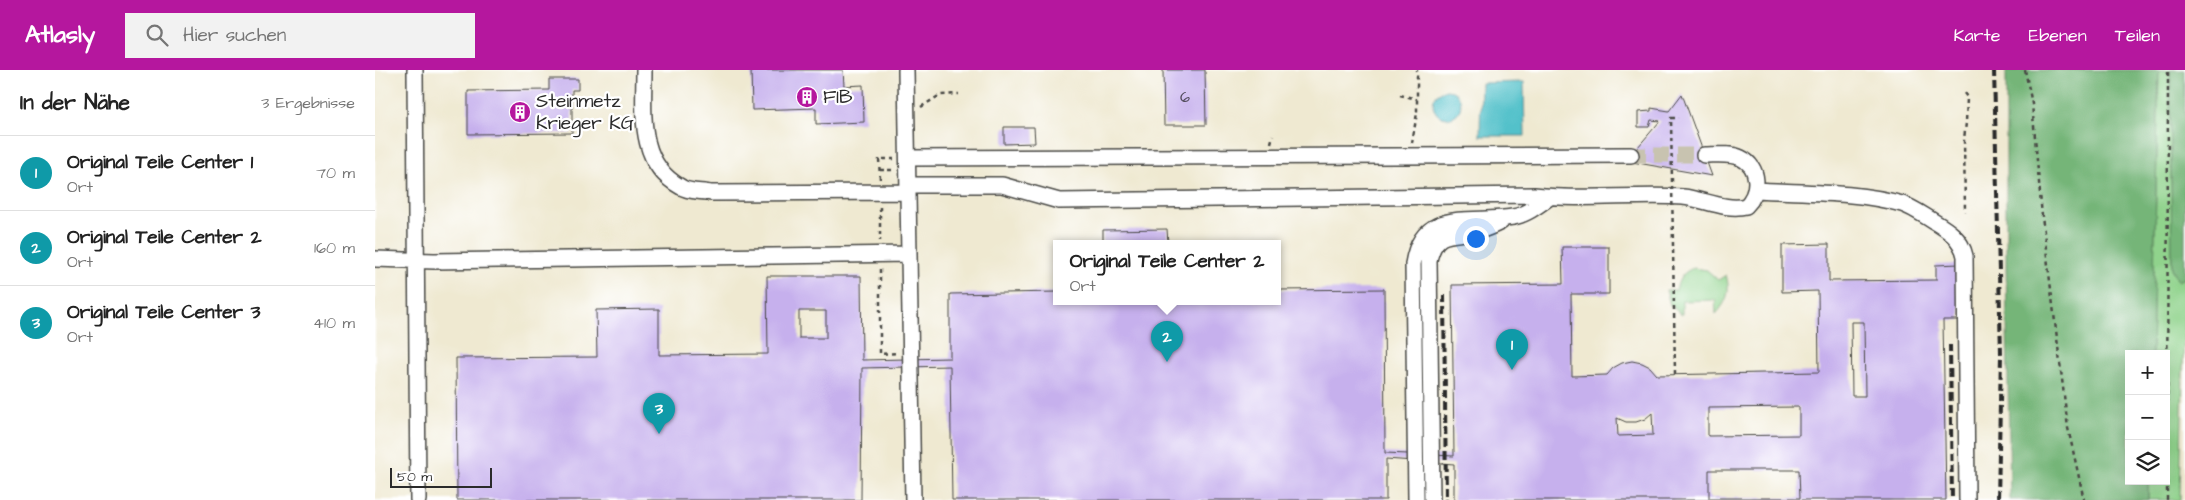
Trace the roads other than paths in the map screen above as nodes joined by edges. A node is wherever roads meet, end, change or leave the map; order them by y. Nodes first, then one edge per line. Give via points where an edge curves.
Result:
1 (415, 70) edge
2 (644, 70) edge
3 (910, 71) edge
4 (1631, 155) tunnel mouth
5 (1705, 155) tunnel mouth
6 (908, 158) junction
7 (908, 184) junction
8 (1756, 190) junction
9 (1550, 197) junction
10 (1514, 217) junction
11 (909, 254) junction
12 (375, 259) edge
13 (416, 259) junction
14 (418, 500) edge
15 (913, 500) edge
16 (1416, 500) edge
17 (1432, 500) edge
18 (1967, 500) edge

1 - 13 street
2 - 7 street via 647,147 659,171 682,188 711,193
3 - 6 street
4 - 6 street
5 - 8 street via 1739,157 1748,162 1754,171
6 - 7 street
7 - 9 street via 1002,186 1059,201
7 - 11 street
8 - 9 street via 1753,200 1740,207 1683,198
8 - 18 street via 1863,196 1904,204 1958,238 1963,245
9 - 10 street via 1538,207
10 - 16 street via 1449,221 1424,236 1416,249 1413,264
10 - 17 street via 1475,232 1452,233 1431,248
11 - 13 street
11 - 15 street
12 - 13 street
13 - 14 street

